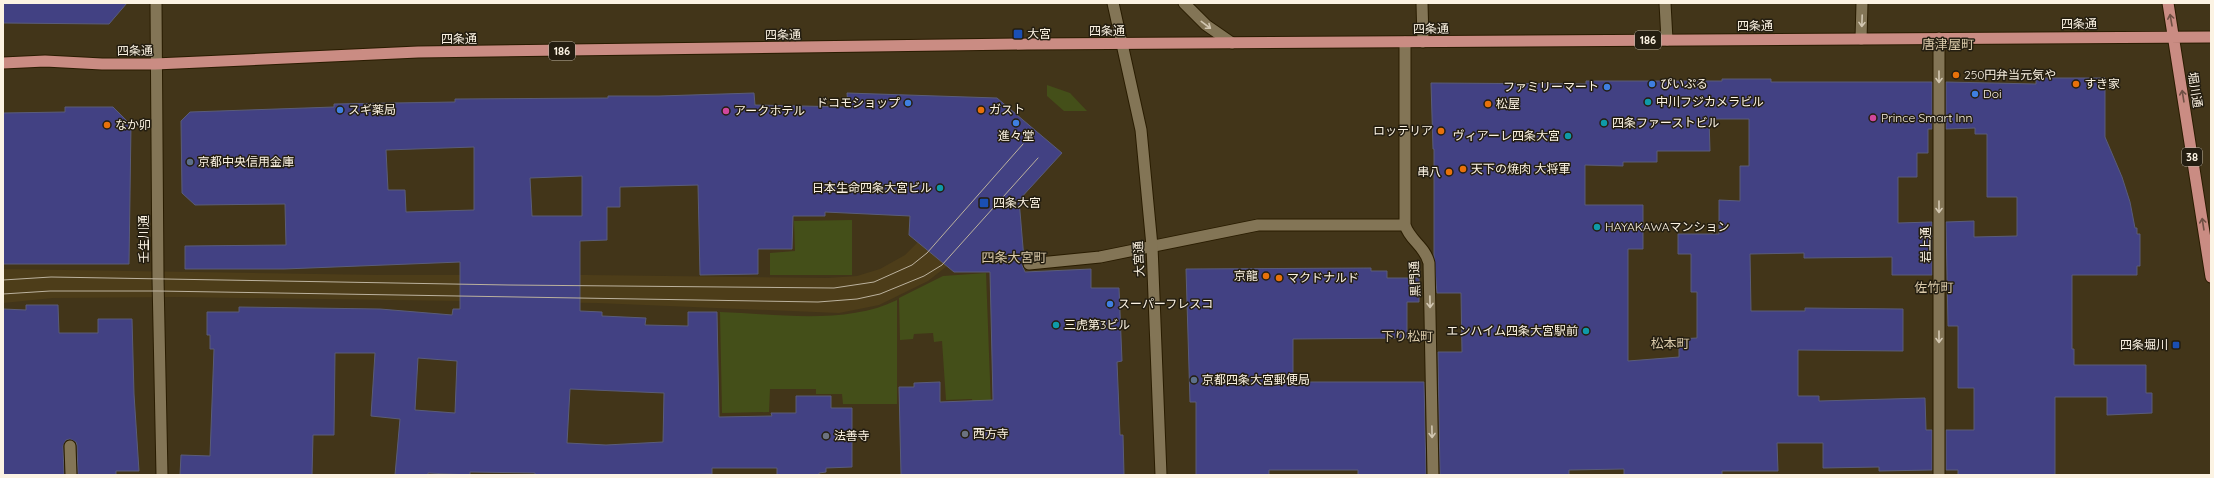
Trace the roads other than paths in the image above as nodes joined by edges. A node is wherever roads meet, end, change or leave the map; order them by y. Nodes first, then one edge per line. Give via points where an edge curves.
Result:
1 (156, 3) edge
2 (1113, 3) edge
3 (1184, 3) edge
4 (1422, 3) edge
5 (1665, 3) edge
6 (1862, 3) edge
7 (2168, 3) edge
8 (2174, 37) junction
9 (2211, 37) edge
10 (1939, 38) junction
11 (1861, 39) junction
12 (1667, 40) junction
13 (1405, 42) junction
14 (1423, 42) junction
15 (1232, 43) junction
16 (1122, 44) junction
17 (3, 63) edge
18 (155, 64) junction
19 (1405, 225) junction
20 (1152, 246) junction
21 (1028, 264) dead end
22 (2211, 277) edge
23 (70, 446) dead end
24 (71, 475) edge
25 (162, 475) edge
26 (1162, 475) edge
27 (1433, 475) edge
28 (1939, 475) edge

1 - 18 street, 壬生川通
2 - 16 street, 大宮通
3 -> 15 street via 1206,25
4 - 14 street
5 - 12 street
6 -> 11 street
8 -> 7 main road, 堀川通 / 38
8 - 9 main road, 四条通 / 186
8 - 10 main road, 四条通 / 186
22 -> 8 main road, 堀川通 / 38
10 - 11 main road, 四条通 / 186
10 -> 28 street, 岩上通
11 - 12 main road, 四条通 / 186
12 - 14 main road, 四条通 / 186
13 - 14 main road, 四条通 / 186
13 - 15 main road, 四条通 / 186
13 - 19 street, 黒門通
15 - 16 main road, 四条通 / 186
16 - 18 main road, 四条通 / 186 via 418,52
16 - 20 street, 大宮通 via 1141,130
17 - 18 main road, 四条通 / 186 via 45,61
18 - 25 street, 壬生川通
19 - 20 street via 1258,225
19 -> 27 street, 黒門通 via 1411,239 1427,253 1429,263
20 - 21 street via 1100,258
20 - 26 street, 大宮通
23 - 24 street

